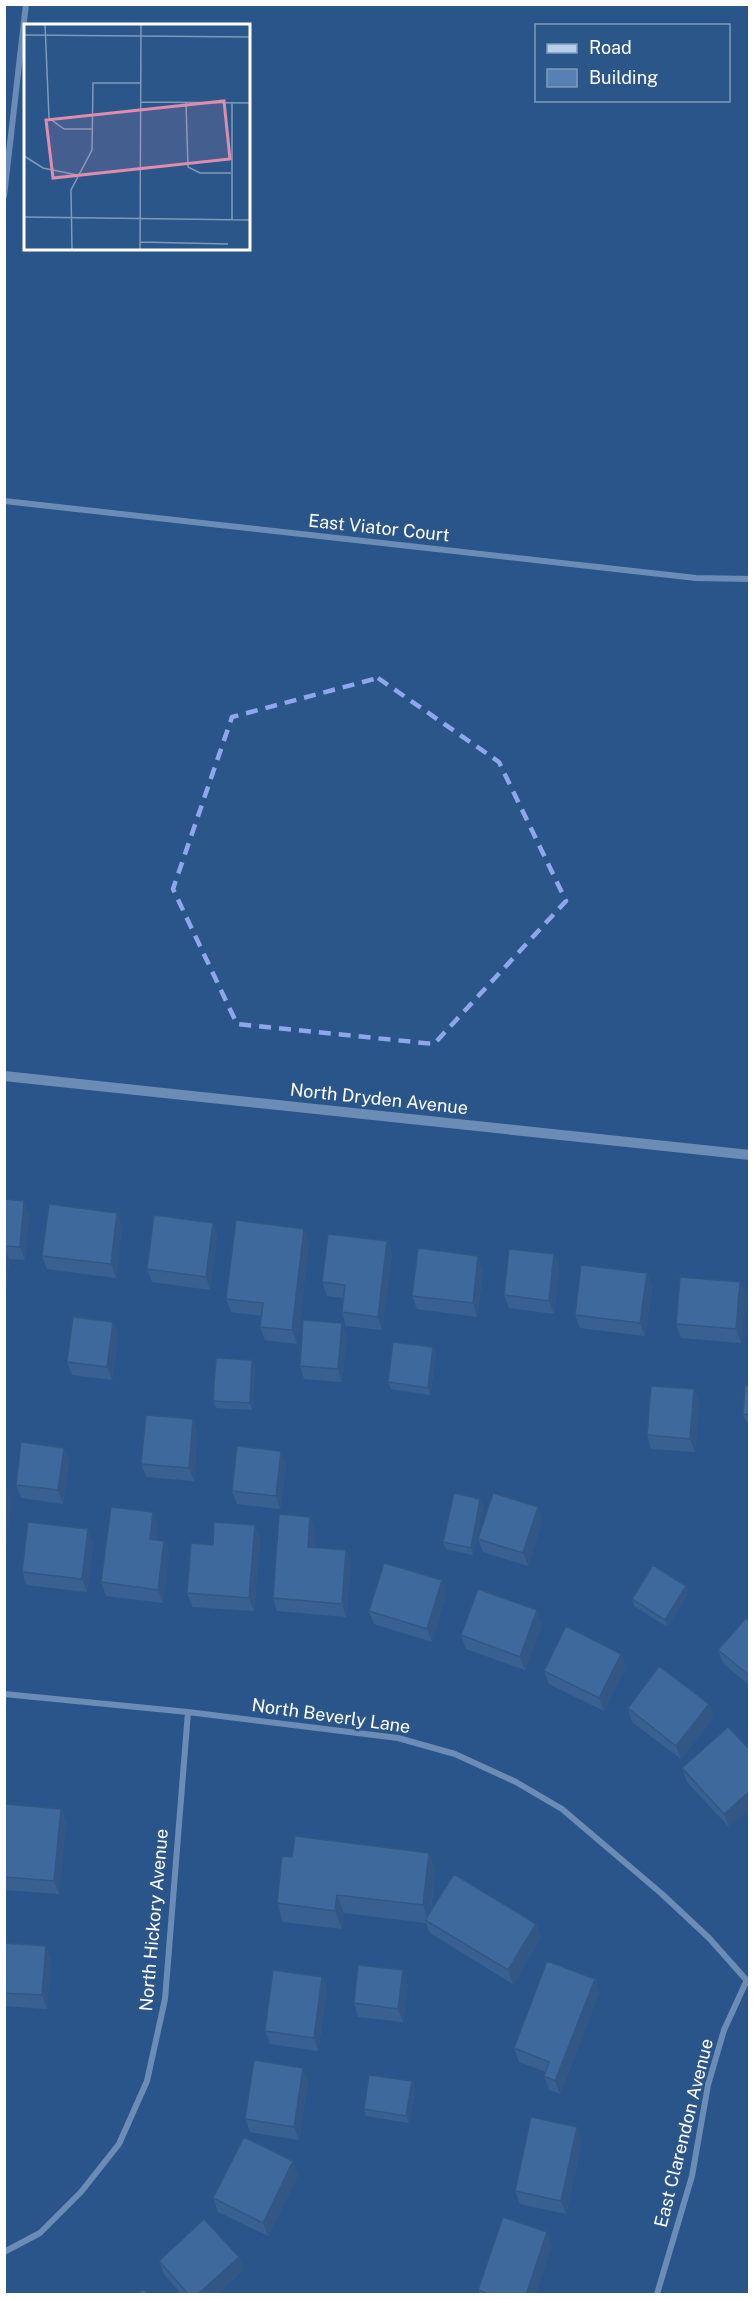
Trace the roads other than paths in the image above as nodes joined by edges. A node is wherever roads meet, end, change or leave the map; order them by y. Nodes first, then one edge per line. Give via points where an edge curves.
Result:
1 (26, 4) edge
2 (4, 196) edge
3 (4, 501) edge
4 (750, 579) edge
5 (4, 1076) edge
6 (750, 1155) edge
7 (4, 1694) edge
8 (188, 1712) junction
9 (748, 1983) edge
10 (4, 2252) edge
11 (657, 2295) edge

1 - 2 street
3 - 4 street, East Viator Court via 696,578
5 - 6 street, North Dryden Avenue
7 - 8 street, North Beverly Lane
8 - 9 street, North Beverly Lane via 398,1738 456,1754 516,1782 562,1809 629,1865 709,1938
8 - 10 street, North Hickory Avenue via 165,1999 147,2081 120,2144 81,2192 40,2233
9 - 11 street, East Clarendon Avenue via 724,2030 711,2075 692,2176

